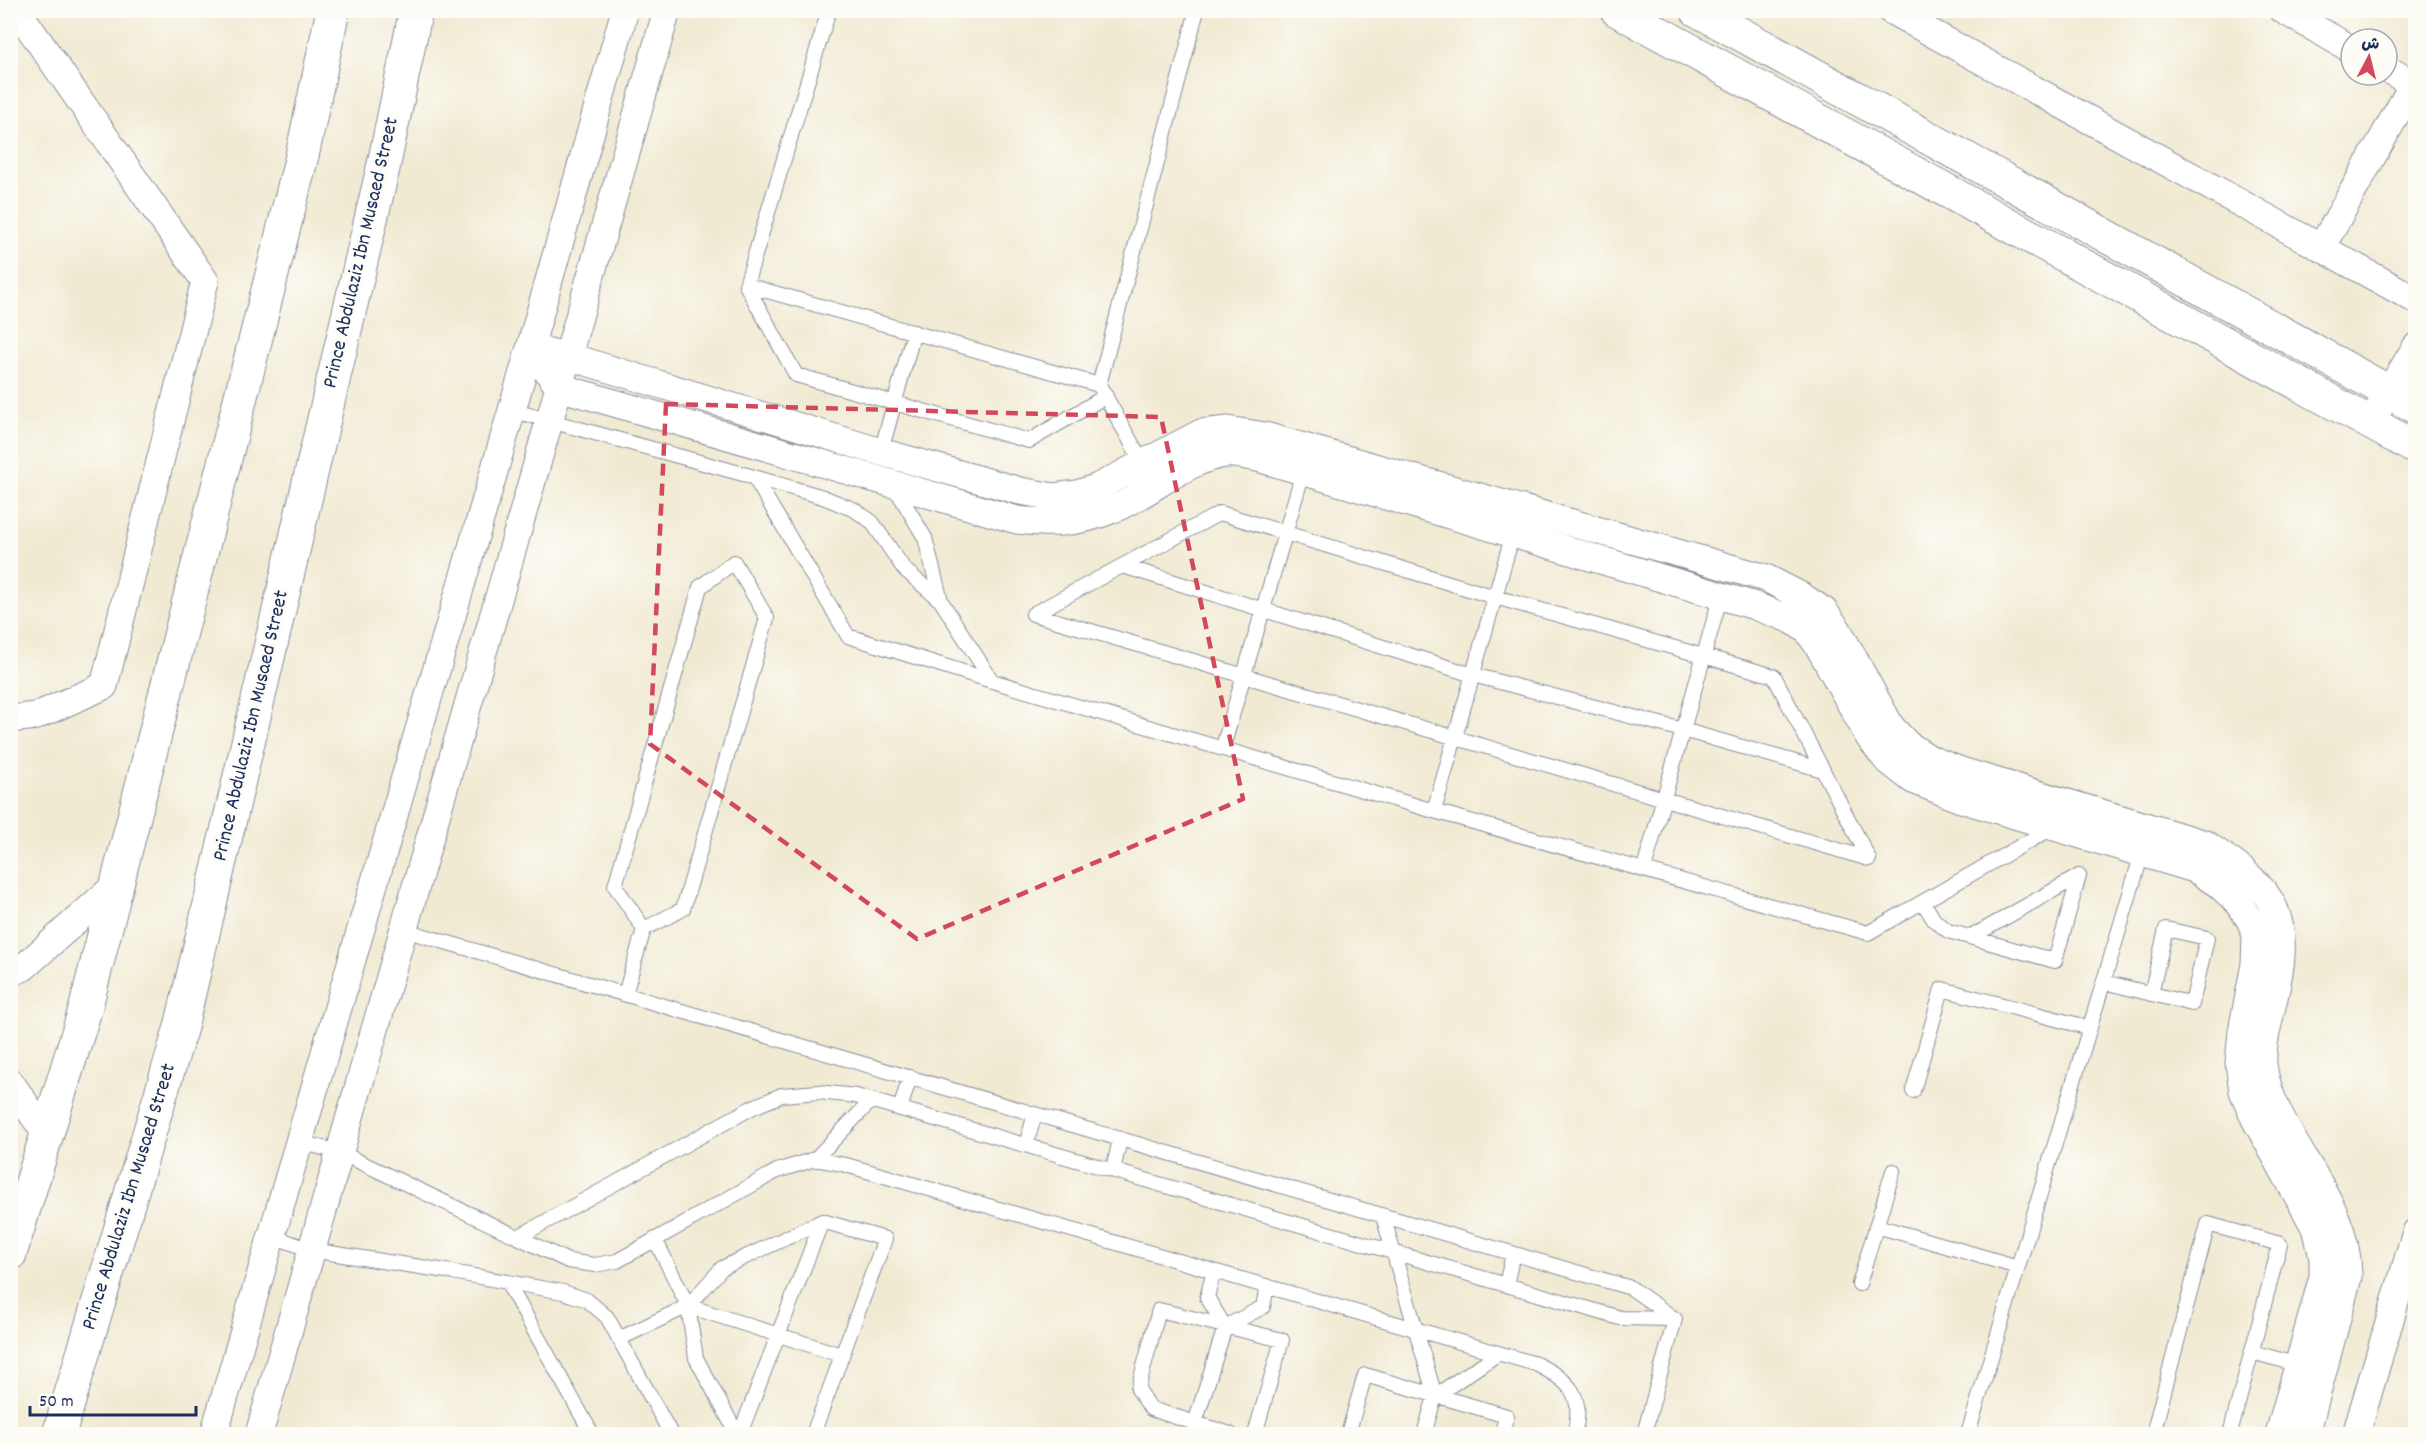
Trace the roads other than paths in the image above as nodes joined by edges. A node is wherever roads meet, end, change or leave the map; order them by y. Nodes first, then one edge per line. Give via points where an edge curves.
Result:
1 (16, 10) edge
2 (333, 10) edge
3 (416, 10) edge
4 (625, 10) edge
5 (667, 10) edge
6 (829, 10) edge
7 (1197, 10) edge
8 (1617, 10) edge
9 (1697, 10) edge
10 (1890, 10) edge
11 (2283, 10) edge
12 (2339, 42) edge
13 (2399, 74) edge
14 (2414, 81) edge
15 (2321, 248) junction
16 (746, 285) junction
17 (2415, 300) edge
18 (914, 332) junction
19 (2415, 347) edge
20 (530, 348) junction
21 (567, 356) junction
22 (560, 387) junction
23 (1102, 391) junction
24 (2402, 400) edge
25 (895, 403) junction
26 (512, 411) junction
27 (549, 420) junction
28 (2370, 423) junction
29 (2415, 448) edge
30 (881, 453) junction
31 (1303, 472) junction
32 (1149, 474) junction
33 (754, 477) junction
34 (883, 482) junction
35 (1521, 508) junction
36 (1285, 533) junction
37 (1513, 534) junction
38 (1123, 566) junction
39 (1729, 567) junction
40 (1721, 596) junction
41 (1495, 597) junction
42 (940, 601) junction
43 (1263, 610) junction
44 (1704, 656) junction
45 (1473, 675) junction
46 (1244, 676) junction
47 (992, 681) junction
48 (10, 719) edge
49 (1683, 730) junction
50 (1455, 738) junction
51 (1223, 747) junction
52 (1823, 770) junction
53 (1664, 799) junction
54 (1434, 811) junction
55 (2055, 826) junction
56 (2146, 839) junction
57 (1644, 869) junction
58 (117, 884) junction
59 (1923, 902) junction
60 (644, 929) junction
61 (404, 930) junction
62 (1971, 938) junction
63 (10, 973) edge
64 (2104, 982) junction
65 (625, 994) junction
66 (2151, 994) junction
67 (2090, 1028) junction
68 (910, 1077) junction
69 (10, 1082) edge
70 (1913, 1091) dead end
71 (872, 1100) junction
72 (900, 1109) junction
73 (1035, 1114) junction
74 (47, 1135) junction
75 (1120, 1139) junction
76 (299, 1142) junction
77 (1026, 1145) junction
78 (339, 1152) junction
79 (815, 1159) junction
80 (1113, 1171) junction
81 (1893, 1172) dead end
82 (1383, 1216) junction
83 (822, 1221) junction
84 (1877, 1226) junction
85 (2415, 1232) edge
86 (272, 1236) junction
87 (518, 1236) junction
88 (655, 1239) junction
89 (311, 1250) junction
90 (1394, 1253) junction
91 (10, 1254) edge
92 (1513, 1254) junction
93 (2018, 1267) junction
94 (1214, 1271) junction
95 (507, 1282) junction
96 (1859, 1284) dead end
97 (1506, 1285) junction
98 (1267, 1286) junction
99 (688, 1306) junction
100 (1675, 1319) junction
101 (1225, 1327) junction
102 (1417, 1329) junction
103 (778, 1335) junction
104 (619, 1339) junction
105 (2252, 1352) junction
106 (1499, 1353) junction
107 (841, 1355) junction
108 (2311, 1368) junction
109 (1435, 1396) junction
110 (1195, 1424) junction
111 (58, 1434) edge
112 (214, 1434) edge
113 (259, 1434) edge
114 (592, 1434) edge
115 (671, 1434) edge
116 (738, 1434) edge
117 (813, 1434) edge
118 (1230, 1434) edge
119 (1255, 1434) edge
120 (1348, 1434) edge
121 (1424, 1434) edge
122 (1501, 1434) edge
123 (1574, 1434) edge
124 (1644, 1434) edge
125 (1968, 1434) edge
126 (2152, 1434) edge
127 (2230, 1434) edge
128 (2279, 1434) edge
129 (2306, 1434) edge
130 (2356, 1434) edge

1 - 48 street via 205,281 104,686 36,716
2 - 58 street via 299,168
3 - 111 street, Prince Abdulaziz Ibn Musaed Street via 379,187 181,1027
4 - 20 street
5 - 21 street
6 - 16 lane
7 - 23 lane
8 - 28 street
9 - 24 street
10 - 15 street
11 - 12 street
13 - 14 street
14 - 15 street
15 - 17 street
16 - 18 lane
16 - 25 lane via 796,375
18 - 23 lane
18 - 25 lane
19 - 24 street
20 - 21 street
20 - 22 street
20 - 26 street
21 - 22 street
21 - 30 street
22 - 27 street
22 - 34 street
23 - 25 lane via 1029,441
23 - 32 lane
24 - 28 street
25 - 30 lane
26 - 27 lane
26 - 76 street
27 - 33 lane
27 - 61 street
28 - 29 street
30 - 32 street via 1054,497
30 - 34 lane
31 - 32 street via 1229,454
31 - 36 lane
31 - 37 street
32 - 34 street via 1113,510 1056,524 1017,520
32 - 35 street via 1201,433 1227,430 1265,436
33 - 42 lane via 855,510 872,522 904,569
33 - 47 lane via 848,636
34 - 42 lane via 925,538
35 - 37 lane
35 - 39 street
36 - 38 lane via 1220,513
36 - 41 lane
36 - 43 lane
37 - 40 street
37 - 41 lane
38 - 43 lane
38 - 46 lane via 1033,614
39 - 40 lane
39 - 56 street via 1766,578 1824,611 1891,727 1906,744 1930,759
40 - 44 lane
40 - 55 street via 1792,620 1808,631 1869,738 1886,759 1913,780 1958,798
41 - 44 lane
41 - 45 lane
42 - 47 lane
43 - 45 lane
43 - 46 lane
44 - 49 lane
44 - 52 lane via 1773,676
45 - 49 lane
45 - 50 lane
46 - 50 lane
46 - 51 lane
47 - 51 lane
49 - 52 lane
49 - 53 lane
50 - 53 lane
50 - 54 lane
51 - 54 lane
52 - 53 lane via 1869,859
53 - 57 lane
54 - 57 lane
55 - 56 street
55 - 59 lane
56 - 64 lane
56 - 108 street via 2205,844 2259,886 2274,908 2281,933 2280,969 2263,1062 2278,1111 2335,1215 2348,1256 2348,1277
57 - 59 lane via 1868,933
58 - 63 street via 24,967
58 - 74 street via 85,1010
59 - 62 lane via 1934,920 1948,931
60 - 60 lane via 683,909 766,618 734,562 700,587 615,886
60 - 65 lane
61 - 65 lane
61 - 78 street
62 - 62 lane via 2055,961 2079,876 1981,932
64 - 66 lane
64 - 67 lane
65 - 68 lane
66 - 66 lane via 2192,1004 2207,938 2166,929
67 - 70 lane via 1942,988
67 - 93 lane
68 - 72 lane
68 - 73 lane
69 - 74 street
71 - 72 lane
71 - 79 lane
71 - 87 lane via 818,1092 782,1095 753,1107
72 - 77 lane
73 - 75 lane
73 - 77 lane
74 - 91 street
75 - 80 lane
75 - 82 lane
76 - 78 lane
76 - 86 street
77 - 80 lane
78 - 87 lane
78 - 89 street
79 - 88 lane via 777,1171
79 - 94 lane via 846,1164
80 - 90 lane
81 - 84 lane
82 - 90 lane
82 - 92 lane
83 - 99 lane via 722,1268
83 - 103 lane
83 - 107 lane via 885,1239
84 - 93 lane
84 - 96 lane
85 - 130 street
86 - 89 lane
86 - 112 street
87 - 88 lane via 568,1261 595,1265 617,1261
88 - 99 lane
89 - 95 lane
89 - 113 street
90 - 97 lane
90 - 102 lane
92 - 97 lane
92 - 100 lane via 1631,1288
93 - 125 lane
94 - 98 lane
94 - 101 lane via 1207,1297
95 - 104 lane via 587,1300 607,1317
95 - 114 lane
97 - 100 lane via 1620,1318
98 - 101 lane via 1263,1307
98 - 102 lane
99 - 103 lane
99 - 104 lane
99 - 116 lane via 696,1358
100 - 124 lane
101 - 110 lane
101 - 110 lane via 1159,1310 1138,1389 1151,1409
101 - 119 lane via 1282,1340
102 - 106 lane
102 - 109 lane
103 - 107 lane
103 - 116 lane
104 - 115 lane
105 - 108 lane
105 - 126 lane via 2280,1244 2208,1224
105 - 127 lane
106 - 109 lane
106 - 123 lane via 1536,1364 1568,1384 1578,1402
107 - 117 lane
108 - 128 street
108 - 129 street
109 - 120 lane via 1365,1376
109 - 121 lane
109 - 122 lane via 1507,1416
110 - 118 lane

